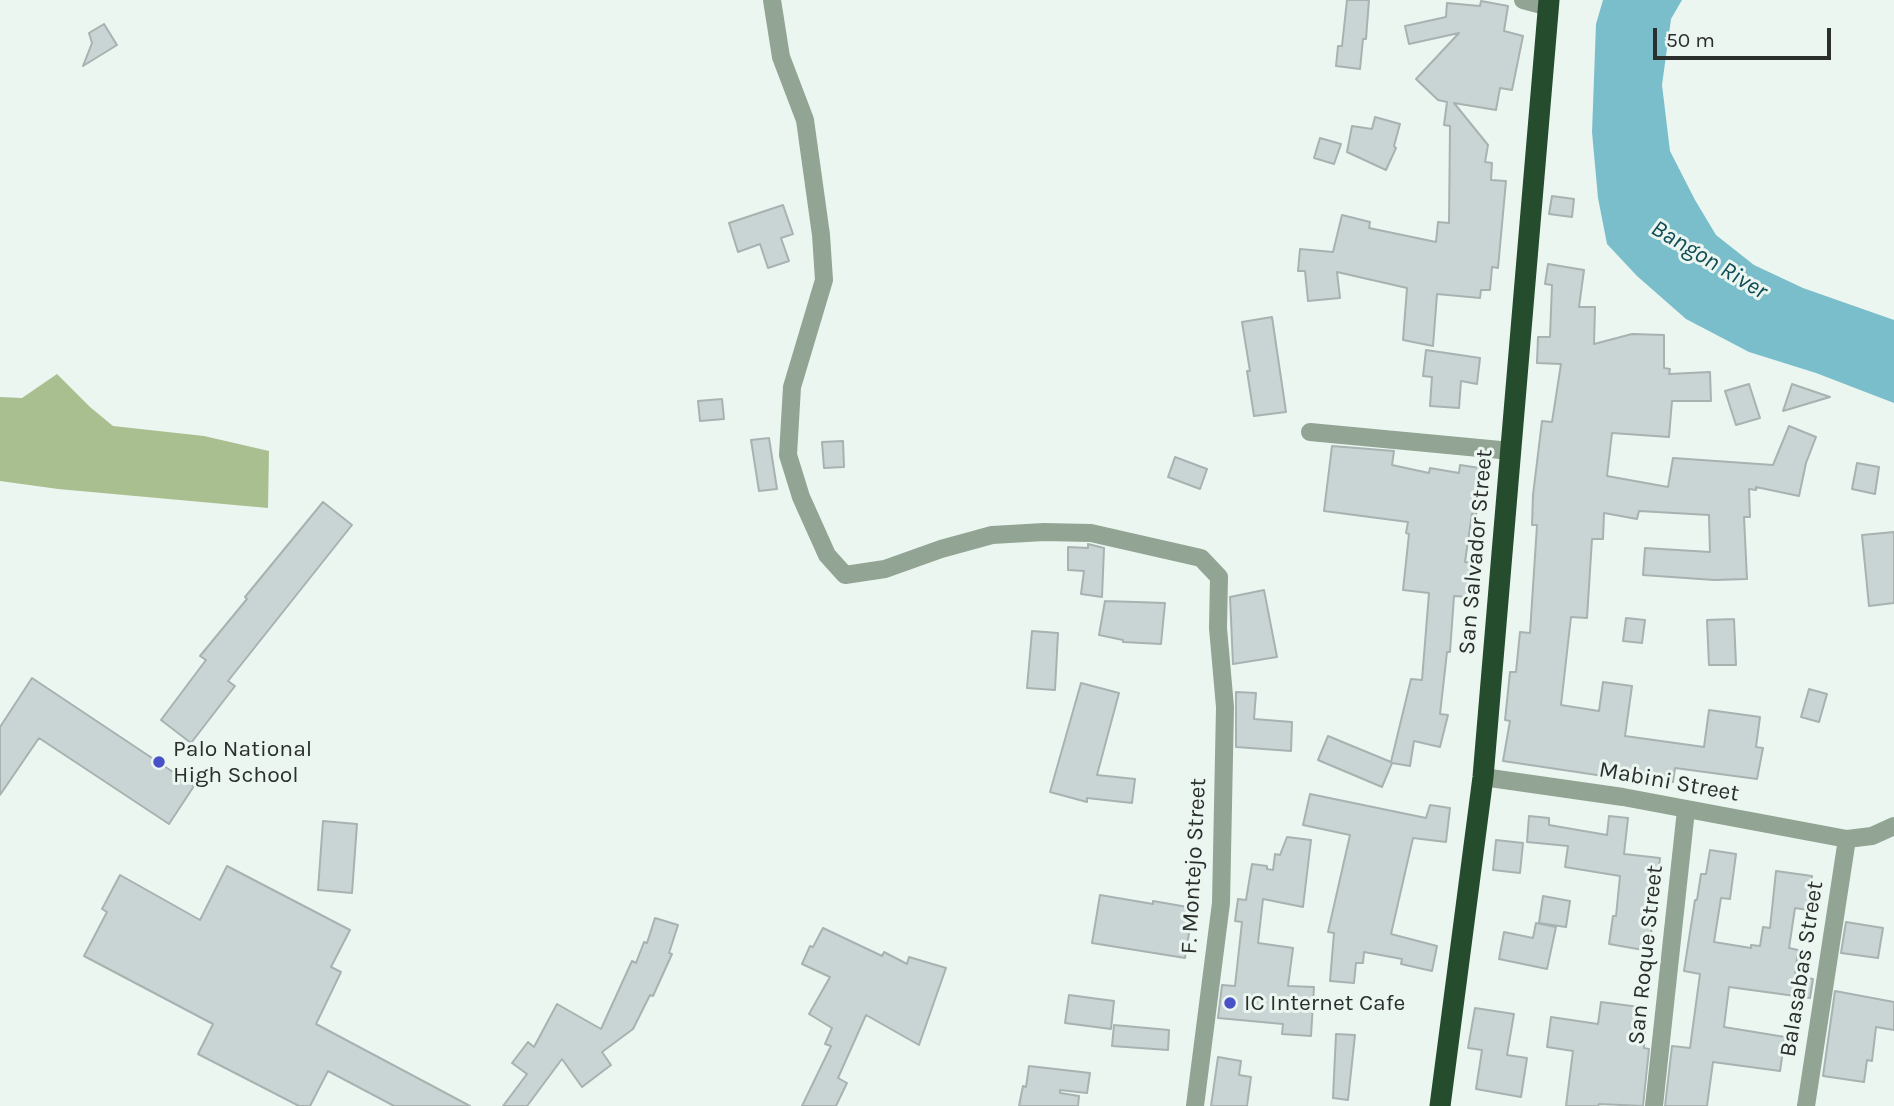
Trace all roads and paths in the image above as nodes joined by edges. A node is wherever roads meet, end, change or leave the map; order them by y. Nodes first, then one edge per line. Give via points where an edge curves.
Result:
1 (772, 0) edge
2 (1522, 0) edge
3 (1549, 3) edge
4 (1310, 432) dead end
5 (1511, 451) junction
6 (1483, 777) junction
7 (1686, 810) junction
8 (1894, 826) edge
9 (1847, 839) junction
10 (1195, 1106) edge
11 (1440, 1106) edge
12 (1654, 1106) edge
13 (1806, 1106) edge

1 - 10 street, F. Montejo Street via 781,57 806,120 824,280 792,387 788,455 827,555 845,575 885,569 992,535 1091,533 1201,558 1219,577 1225,707 1222,904
2 - 3 street
3 - 5 highway, San Salvador Street
4 - 5 street
5 - 6 highway, San Salvador Street
6 - 7 street, Mabini Street
6 - 11 highway, San Salvador Street
7 - 9 street, Mabini Street
7 - 12 street, San Roque Street
8 - 9 street via 1872,836
9 - 13 street, Balasabas Street

